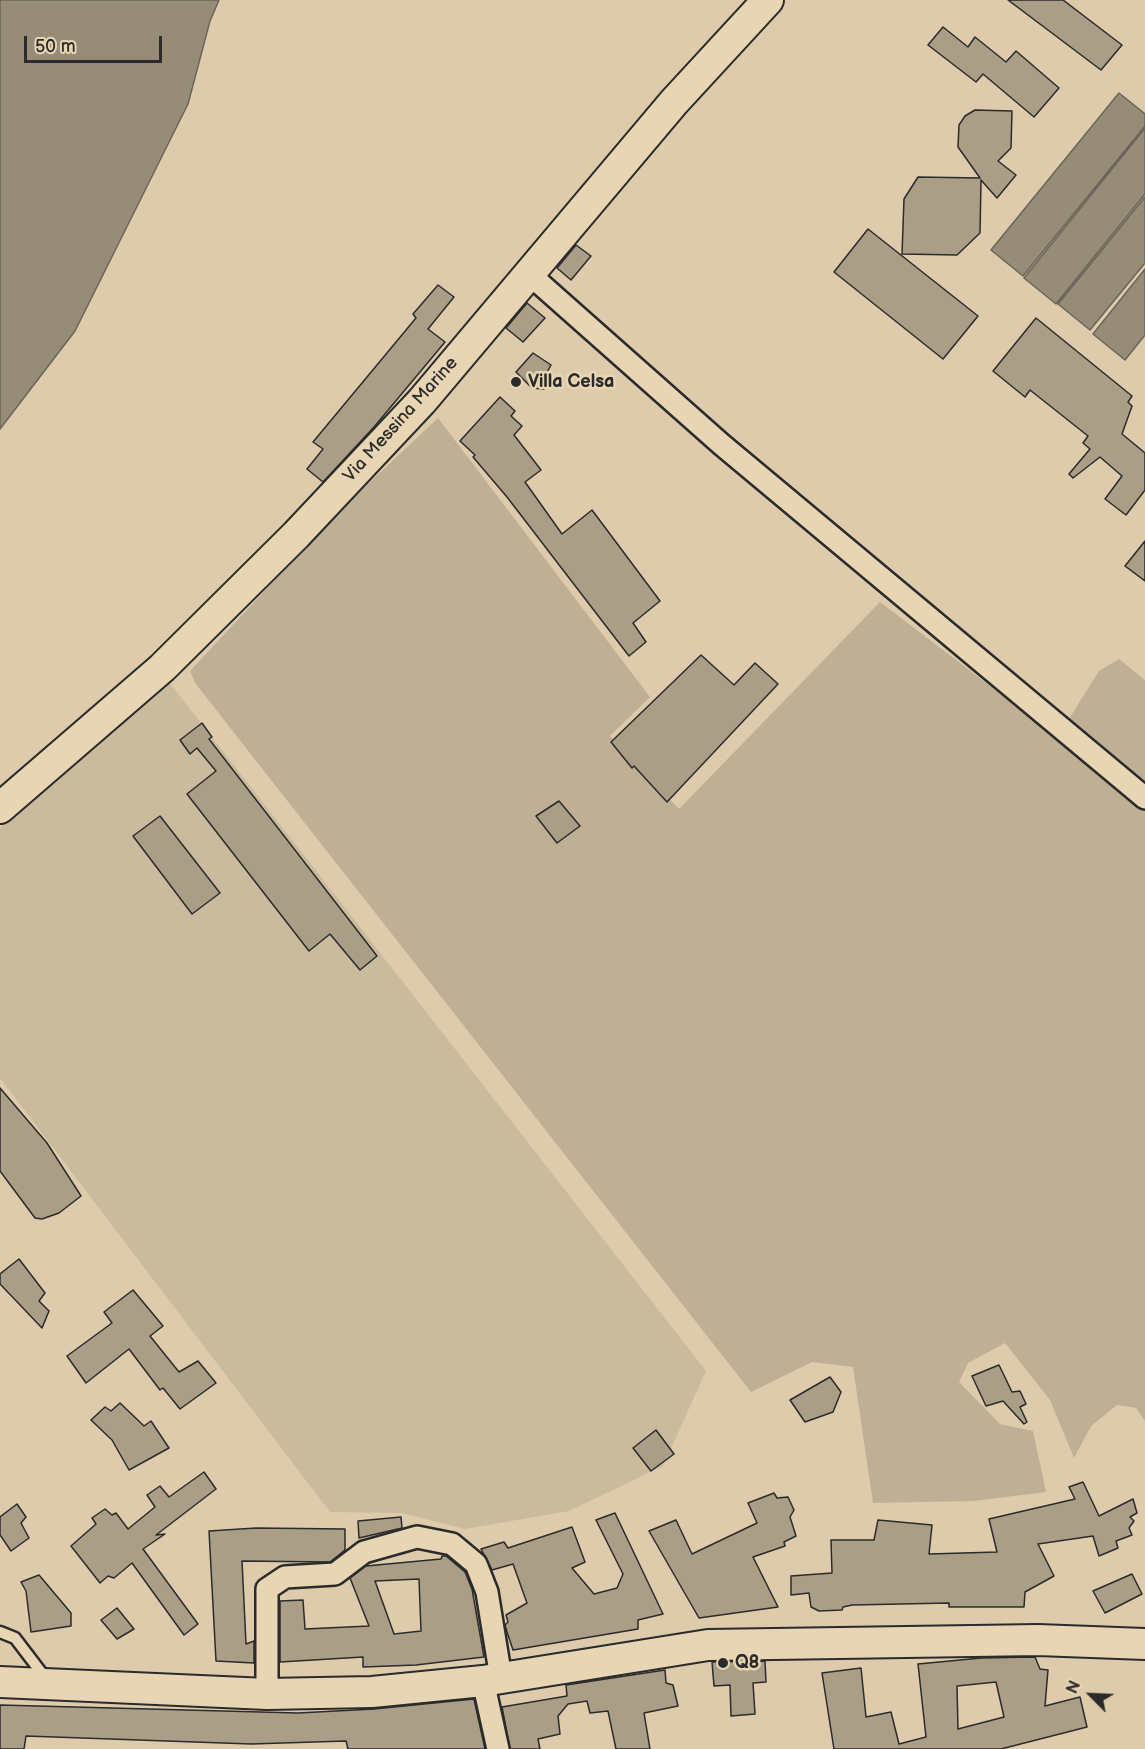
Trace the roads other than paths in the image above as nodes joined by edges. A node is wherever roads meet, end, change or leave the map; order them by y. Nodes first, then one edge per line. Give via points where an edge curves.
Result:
1 (768, 0) edge
2 (528, 273) junction
3 (1145, 798) edge
4 (0, 808) edge
5 (0, 1632) edge
6 (1145, 1644) edge
7 (492, 1679) junction
8 (0, 1682) edge
9 (50, 1683) junction
10 (267, 1694) junction
11 (498, 1749) edge

1 - 2 main road, Via Messina Marine via 674,102
2 - 3 street via 721,444
2 - 4 main road, Via Messina Marine via 422,401 296,535 162,668
5 - 9 lane via 15,1638
6 - 7 main road via 1038,1640 708,1645
7 - 10 main road via 372,1692
7 - 10 street via 487,1592 476,1564 452,1544 417,1537 364,1552 335,1574 285,1577 267,1589
7 - 11 street
8 - 9 main road
9 - 10 main road

